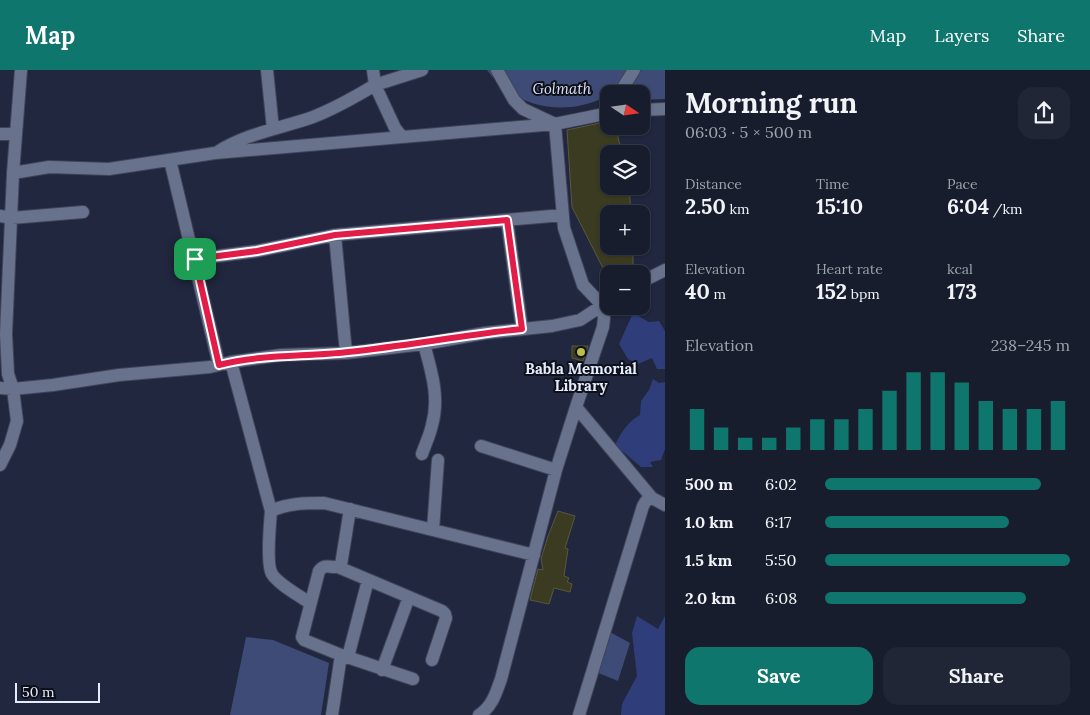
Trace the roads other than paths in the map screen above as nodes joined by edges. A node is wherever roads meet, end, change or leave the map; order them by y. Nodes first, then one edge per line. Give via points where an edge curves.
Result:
1 (21, 70) edge
2 (267, 70) edge
3 (373, 70) edge
4 (422, 70) edge
5 (497, 70) edge
6 (634, 70) edge
7 (375, 85) junction
8 (625, 85) edge
9 (665, 109) edge
10 (650, 110) edge
11 (600, 114) edge
12 (555, 124) junction
13 (272, 129) junction
14 (0, 134) edge
15 (16, 134) junction
16 (402, 137) junction
17 (215, 153) junction
18 (170, 160) junction
19 (13, 174) junction
20 (83, 212) dead end
21 (563, 215) junction
22 (6, 217) edge
23 (507, 220) junction
24 (335, 235) junction
25 (195, 259) junction
26 (665, 270) edge
27 (650, 278) edge
28 (600, 299) edge
29 (600, 306) edge
30 (604, 315) edge
31 (522, 329) junction
32 (424, 344) junction
33 (346, 353) junction
34 (225, 363) junction
35 (6, 389) edge
36 (576, 407) junction
37 (481, 446) dead end
38 (422, 454) dead end
39 (438, 460) dead end
40 (0, 465) edge
41 (556, 470) junction
42 (660, 501) edge
43 (350, 508) junction
44 (271, 511) junction
45 (433, 530) junction
46 (534, 555) junction
47 (338, 567) junction
48 (368, 580) junction
49 (409, 597) junction
50 (310, 603) junction
51 (344, 656) junction
52 (432, 660) dead end
53 (382, 670) junction
54 (413, 679) dead end
55 (332, 715) edge
56 (478, 715) edge
57 (578, 715) edge

1 - 15 street
2 - 13 street
3 - 7 street
4 - 7 street
5 - 12 street via 523,109
6 - 8 street
7 - 13 street via 338,107
7 - 16 street
9 - 10 street
11 - 12 street
12 - 16 street
12 - 21 street
13 - 17 street via 239,140
14 - 15 street
15 - 19 street
16 - 17 street
17 - 18 street
18 - 19 street via 109,169 49,167
18 - 25 street
19 - 22 street
20 - 22 street
21 - 23 street
21 - 28 street via 582,286
22 - 35 street
23 - 24 street
23 - 31 street
24 - 25 street via 257,251
24 - 33 street
25 - 34 street
26 - 27 street
29 - 31 street via 580,320
30 - 36 street
31 - 32 street
32 - 33 street
32 - 38 street via 434,381 435,402 433,424
33 - 34 street via 281,355
34 - 35 street
34 - 44 street
35 - 40 street via 17,422
36 - 41 street
36 - 42 street
37 - 41 street
39 - 45 street
41 - 46 street
42 - 57 street via 646,501 643,506
43 - 44 street via 308,503 282,506
43 - 45 street
43 - 47 street
44 - 50 street via 271,574
45 - 46 street
46 - 56 street via 501,679 494,699
47 - 48 street
47 - 50 street via 322,567
48 - 49 street
48 - 51 street
49 - 52 street via 445,614
49 - 53 street
50 - 51 street via 302,637
51 - 53 street
51 - 55 street
53 - 54 street

